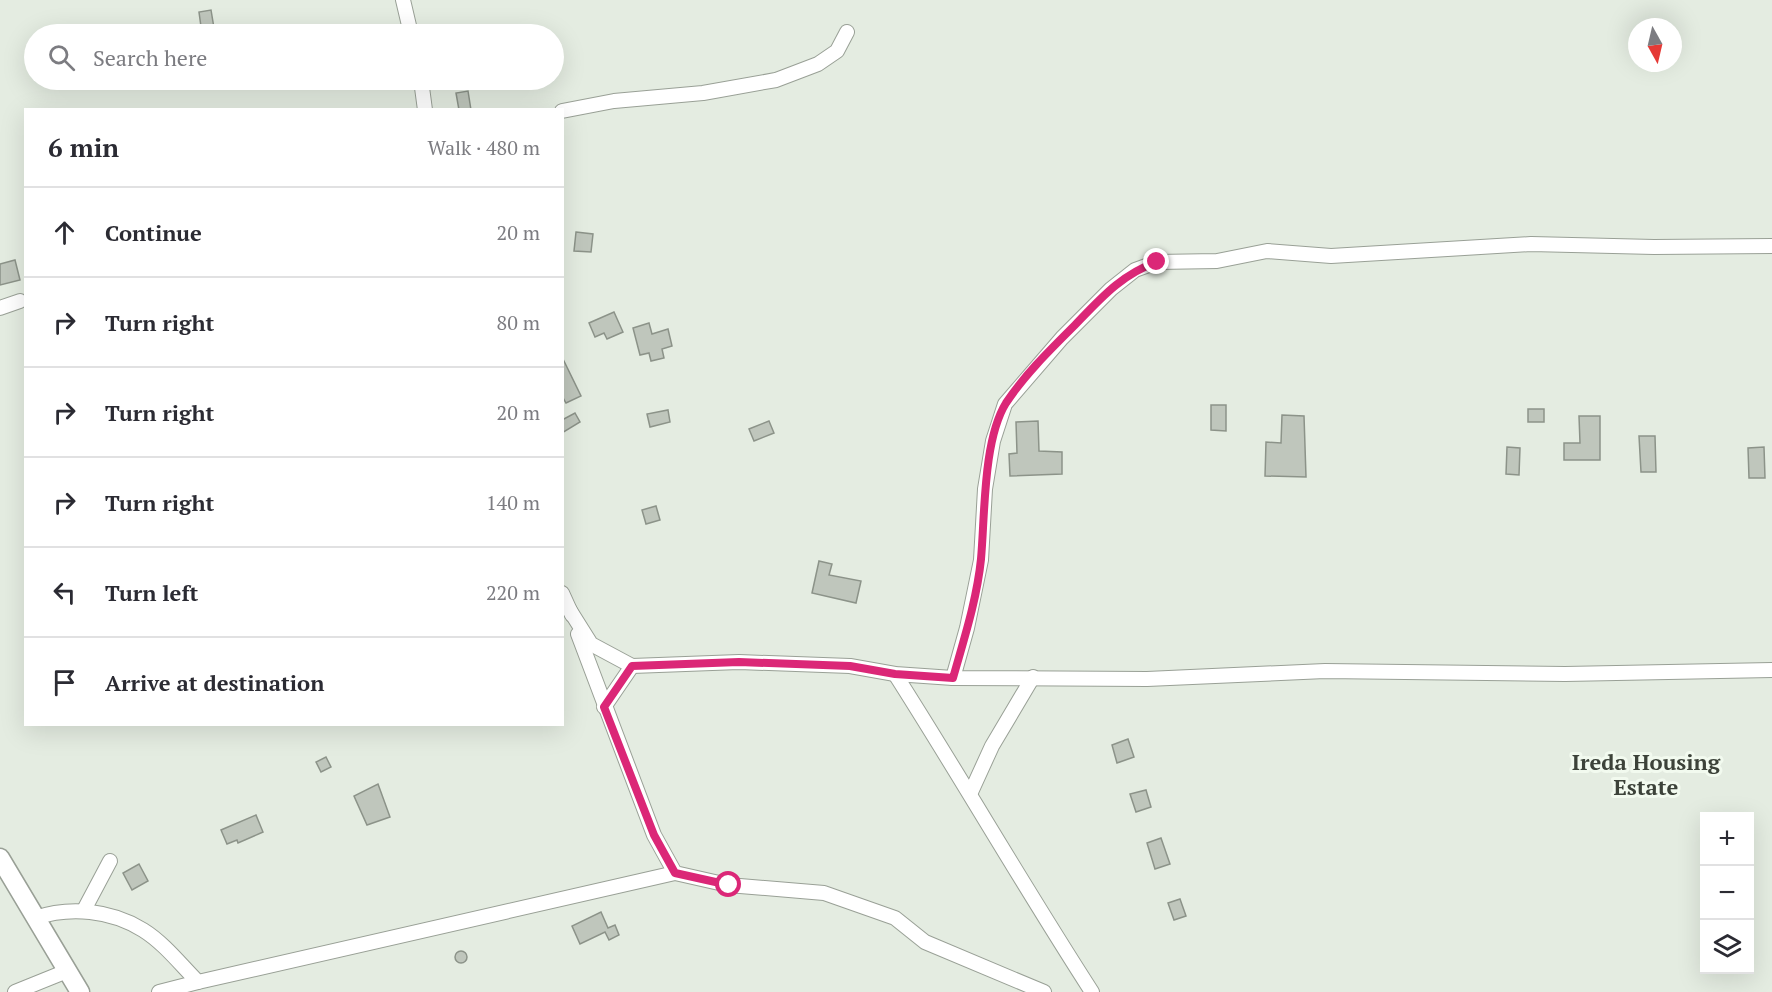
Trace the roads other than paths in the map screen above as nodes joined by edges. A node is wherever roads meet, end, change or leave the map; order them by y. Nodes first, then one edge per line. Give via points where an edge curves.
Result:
1 (403, 0) edge
2 (409, 24) edge
3 (847, 32) dead end
4 (422, 90) edge
5 (425, 108) edge
6 (564, 111) edge
7 (1772, 246) edge
8 (20, 301) dead end
9 (0, 308) edge
10 (564, 598) edge
11 (569, 609) junction
12 (632, 666) junction
13 (1772, 669) edge
14 (895, 674) junction
15 (1033, 677) junction
16 (953, 678) junction
17 (604, 707) junction
18 (971, 792) junction
19 (0, 858) edge
20 (110, 861) dead end
21 (675, 873) junction
22 (84, 910) junction
23 (35, 918) junction
24 (67, 971) junction
25 (198, 982) junction
26 (15, 992) edge
27 (80, 992) edge
28 (159, 992) edge
29 (1044, 992) edge
30 (1092, 992) edge

1 - 2 street
3 - 6 street via 837,51 818,64 776,80
4 - 5 street
7 - 16 street via 1530,244 1330,256 1267,250 1218,261 1157,262 1135,270 1062,338 1005,404 993,441 985,489 981,560
8 - 9 street
10 - 11 street
11 - 12 street via 591,644
11 - 17 street
12 - 14 street via 739,662 850,666
12 - 17 street
13 - 15 street via 1565,674 1325,671 1147,679
14 - 16 street
14 - 18 street
15 - 16 street
15 - 18 street via 992,746
17 - 21 street via 654,835
18 - 30 street via 1038,909
19 - 23 street
20 - 22 street
21 - 25 street
21 - 29 street via 729,885 824,893 895,918 925,942
22 - 23 street via 63,910
22 - 25 street via 144,931
23 - 24 street
24 - 26 street
24 - 27 street
25 - 28 street

